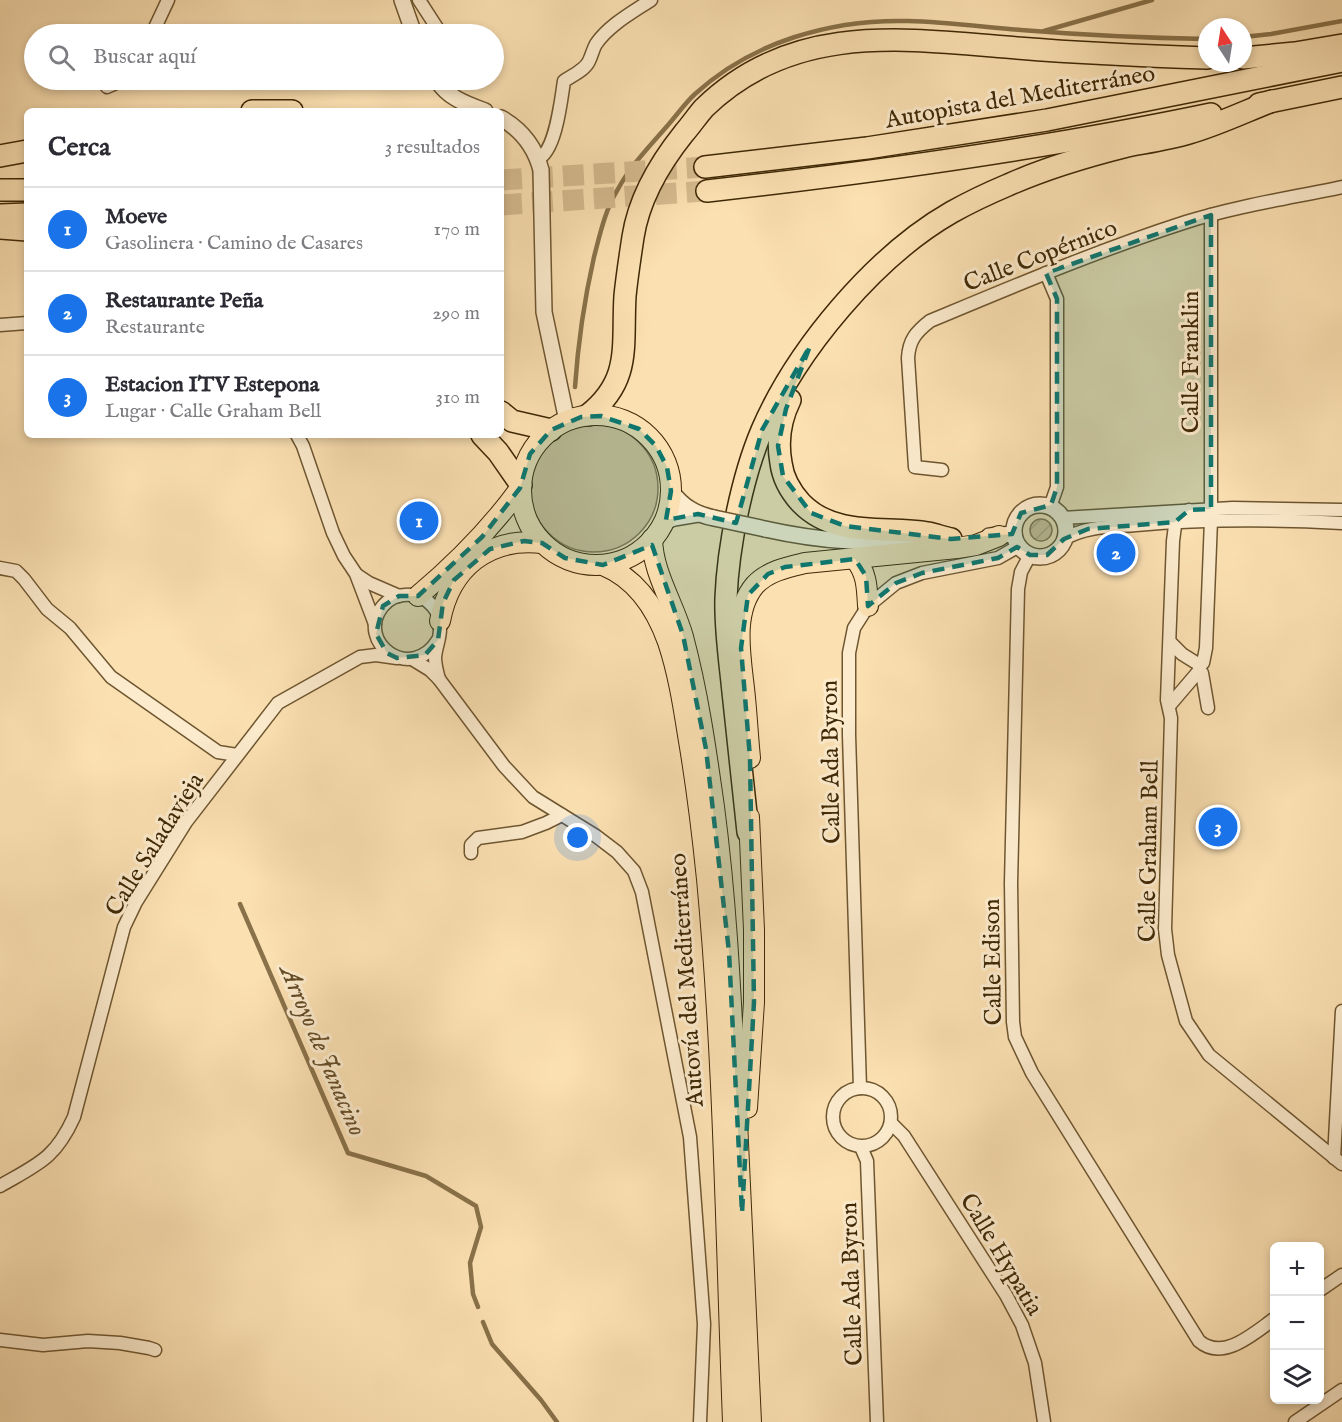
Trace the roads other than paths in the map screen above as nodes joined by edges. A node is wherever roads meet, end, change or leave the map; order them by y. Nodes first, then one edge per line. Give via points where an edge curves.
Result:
1 (168, 0) edge
2 (402, 0) edge
3 (419, 0) edge
4 (651, 0) edge
5 (157, 24) edge
6 (410, 24) edge
7 (435, 24) edge
8 (1342, 45) edge
9 (1252, 57) edge
10 (1198, 58) edge
11 (1342, 62) edge
12 (1342, 87) edge
13 (447, 90) edge
14 (1272, 101) junction
15 (476, 108) edge
16 (504, 120) edge
17 (24, 152) edge
18 (0, 156) edge
19 (538, 159) junction
20 (705, 167) tunnel mouth
21 (1342, 187) edge
22 (0, 190) edge
23 (24, 190) edge
24 (708, 192) tunnel mouth
25 (24, 214) edge
26 (0, 215) edge
27 (1211, 215) junction
28 (0, 228) edge
29 (24, 230) edge
30 (1046, 273) junction
31 (24, 323) edge
32 (0, 325) edge
33 (810, 346) junction
34 (504, 414) edge
35 (588, 415) junction
36 (559, 425) junction
37 (299, 438) edge
38 (485, 438) edge
39 (942, 470) dead end
40 (521, 486) junction
41 (671, 491) junction
42 (1050, 507) junction
43 (1279, 508) junction
44 (1189, 510) junction
45 (1342, 510) edge
46 (698, 514) junction
47 (1211, 515) junction
48 (1342, 517) edge
49 (1062, 518) junction
50 (664, 522) junction
51 (1175, 522) junction
52 (1342, 523) edge
53 (1064, 538) junction
54 (652, 539) junction
55 (951, 539) junction
56 (1015, 542) junction
57 (542, 543) junction
58 (855, 559) junction
59 (603, 565) junction
60 (0, 568) edge
61 (356, 574) junction
62 (408, 596) junction
63 (868, 606) junction
64 (376, 629) junction
65 (439, 630) junction
66 (1170, 642) junction
67 (360, 657) junction
68 (397, 658) junction
69 (412, 659) junction
70 (1200, 668) junction
71 (439, 679) junction
72 (1168, 706) junction
73 (1208, 708) dead end
74 (237, 755) junction
75 (562, 815) junction
76 (748, 832) junction
77 (471, 853) dead end
78 (1342, 1011) edge
79 (860, 1088) junction
80 (891, 1123) junction
81 (861, 1147) junction
82 (1338, 1161) edge
83 (0, 1186) edge
84 (742, 1213) junction
85 (1342, 1275) edge
86 (1324, 1287) edge
87 (1270, 1322) edge
88 (0, 1340) edge
89 (155, 1350) dead end
90 (1342, 1390) edge
91 (700, 1422) edge
92 (733, 1422) edge
93 (751, 1422) edge
94 (877, 1422) edge
95 (1044, 1422) edge
96 (1295, 1422) edge

1 - 5 street
2 - 6 street
3 - 7 street
4 - 19 street via 607,32 584,69 564,81 551,144 545,156
8 - 9 highway
10 - 35 highway via 858,40 811,48 738,81 704,108 670,150 646,192 634,234 627,284 623,363 616,383 601,405
11 - 20 highway, Autopista del Mediterráneo via 1047,120 867,148
12 - 14 highway
13 - 15 street via 463,104
14 - 24 highway, Autopista del Mediterráneo via 1000,152
14 - 33 highway via 1189,133 1065,163 951,213 910,241 873,274
16 - 19 street via 519,129
17 - 18 highway
19 - 36 street via 544,312
21 - 27 street, Calle Copérnico
22 - 23 highway
25 - 26 highway
27 - 30 street, Calle Copérnico
27 - 47 street, Calle Franklin
28 - 29 highway
30 - 39 street, Calle Copérnico via 930,321 916,331 908,357 915,467
30 - 42 street via 1057,299 1057,487
31 - 32 street
33 - 55 highway via 786,409 778,446 783,476 795,496 811,513 828,523
33 - 76 highway via 762,430 740,498 729,565 727,633
34 - 36 highway via 512,421
35 - 36 highway
35 - 41 highway via 618,419 639,429 656,446 667,467
36 - 40 highway via 530,454
37 - 61 street via 333,533
38 - 40 highway
40 - 57 highway via 522,507
40 - 62 highway via 462,557
41 - 46 street
41 - 50 highway
42 - 49 street
42 - 56 street via 1035,505 1021,513 1014,526
43 - 45 street
43 - 47 street
43 - 48 street via 1300,515
44 - 47 street
44 - 49 street
44 - 51 street
46 - 50 street
46 - 55 street, bridge via 810,538 848,542
47 - 51 street
47 - 52 street
47 - 70 street via 1206,648
49 - 53 street
50 - 54 highway
51 - 53 street via 1088,529
51 - 66 street, Calle Graham Bell
53 - 56 street via 1054,552 1038,556
54 - 59 highway via 638,552
54 - 84 highway, Autovía del Mediterráneo via 654,560 690,663 711,782 729,952
55 - 56 street
56 - 58 highway, Autovía del Mediterráneo
56 - 63 street, Calle Ada Byron via 998,558 922,573 896,583
56 - 87 street, Calle Edison via 1022,572 1018,589 1011,883 1015,1037 1032,1073 1199,1341 1206,1347 1225,1348
57 - 59 highway via 571,560
57 - 65 highway via 505,544 474,561 448,591
58 - 63 highway via 866,576
58 - 76 highway, Autovía del Mediterráneo via 785,567 768,574 748,595 740,634 750,758
59 - 92 highway, Autovía del Mediterráneo via 640,589 661,624 676,670 695,777 718,1026
60 - 74 street via 16,571 111,677 218,752
61 - 62 street via 369,583
61 - 64 street
62 - 64 street via 382,606
62 - 65 street via 432,605
63 - 79 street, Calle Ada Byron via 854,628 849,653
64 - 67 street, Calle Saladavieja
64 - 68 street via 380,645
65 - 69 street via 425,655
65 - 71 street via 435,658
66 - 70 street
66 - 72 street, Calle Graham Bell
67 - 68 street, Calle Saladavieja
67 - 74 street, Calle Saladavieja via 279,703
68 - 69 street
69 - 71 street
70 - 72 street
70 - 73 street
71 - 75 street via 504,766 533,797
72 - 82 street, Calle Graham Bell via 1171,718 1165,929 1186,1021 1209,1055
74 - 83 street, Calle Saladavieja via 186,822 124,927 74,1117 65,1137 51,1156
75 - 77 street via 522,832 478,838 471,845
75 - 91 street via 596,836 634,871 650,923 690,1137 704,1324
76 - 84 highway, Autovía del Mediterráneo via 754,1002
78 - 82 street
79 - 80 street via 884,1098
79 - 81 street via 842,1095 832,1113 836,1132 843,1140
80 - 81 street via 880,1140
80 - 95 street, Calle Hypatia via 911,1146 1022,1325 1035,1363
81 - 94 street, Calle Ada Byron via 867,1161
84 - 93 highway, Autovía del Mediterráneo
85 - 86 street
88 - 89 street via 43,1345 120,1343
90 - 96 street

